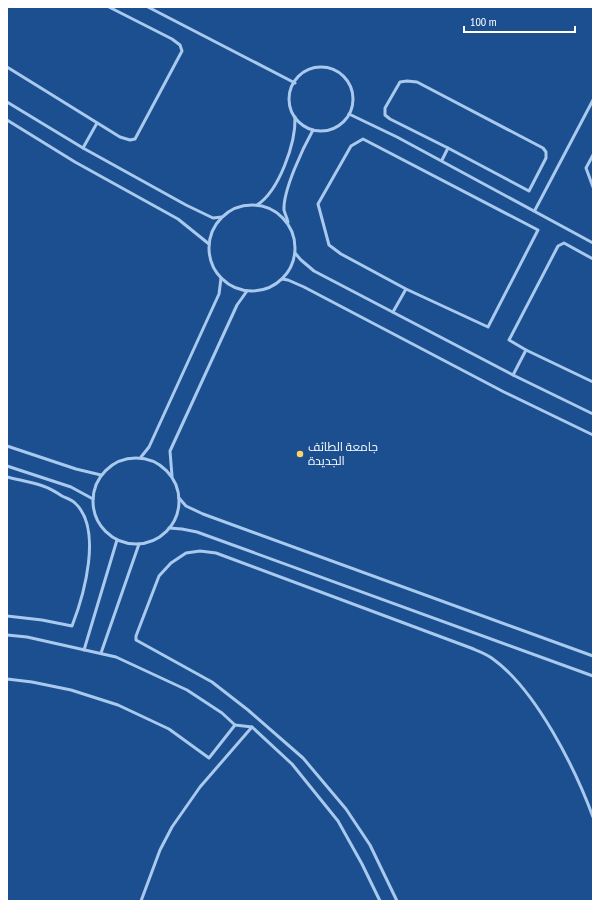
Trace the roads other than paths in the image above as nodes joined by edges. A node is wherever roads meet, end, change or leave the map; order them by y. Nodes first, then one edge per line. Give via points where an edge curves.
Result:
1 (109, 7) edge
2 (148, 7) edge
3 (7, 67) edge
4 (295, 83) junction
5 (593, 100) edge
6 (7, 102) edge
7 (349, 114) junction
8 (295, 117) junction
9 (7, 120) edge
10 (97, 123) junction
11 (312, 130) junction
12 (83, 148) junction
13 (448, 148) junction
14 (593, 155) edge
15 (442, 160) junction
16 (593, 187) edge
17 (257, 205) junction
18 (535, 210) junction
19 (222, 217) junction
20 (288, 224) junction
21 (593, 243) edge
22 (209, 244) junction
23 (295, 253) junction
24 (593, 259) edge
25 (221, 278) junction
26 (282, 279) junction
27 (406, 288) junction
28 (248, 291) junction
29 (393, 312) junction
30 (526, 350) junction
31 (513, 375) junction
32 (593, 382) edge
33 (593, 414) edge
34 (593, 435) edge
35 (7, 446) edge
36 (140, 458) junction
37 (7, 466) edge
38 (101, 475) junction
39 (172, 476) junction
40 (7, 477) edge
41 (179, 498) junction
42 (93, 499) junction
43 (169, 528) junction
44 (117, 540) junction
45 (139, 544) junction
46 (7, 616) edge
47 (7, 635) edge
48 (84, 650) junction
49 (101, 653) junction
50 (593, 656) edge
51 (593, 676) edge
52 (7, 679) edge
53 (235, 725) junction
54 (252, 727) junction
55 (593, 817) edge
56 (141, 901) edge
57 (380, 901) edge
58 (397, 901) edge

1 - 10 lane via 172,39 180,44 182,51 135,139 120,137
2 - 4 lane
3 - 10 lane
4 - 7 lane via 304,73 314,69 325,68 335,71 344,77 352,92 353,103
4 - 8 lane via 290,102
5 - 18 lane
6 - 12 lane
7 - 11 lane via 334,128 324,131
7 - 15 lane
8 - 11 lane
8 - 17 lane via 294,141 279,177 270,194
9 - 22 lane via 75,162 178,219
10 - 12 lane
11 - 20 lane via 285,198 284,210
12 - 19 lane via 206,215
13 - 13 lane via 385,115 385,108 400,82 417,82 536,144 546,152 546,158 529,191
13 - 15 lane
14 - 16 lane via 586,168
15 - 18 lane
17 - 19 lane via 242,206
17 - 20 lane via 271,209
18 - 21 lane
19 - 22 lane via 213,229
20 - 23 lane via 294,238
22 - 25 lane via 210,259
23 - 26 lane via 291,267
23 - 29 lane via 314,271
24 - 30 lane via 564,243 558,246 509,340
25 - 28 lane via 233,287
25 - 36 lane via 216,301 149,447
26 - 28 lane via 270,288
26 - 34 lane via 295,282 504,392
27 - 27 lane via 341,254 329,245 318,204 351,146 363,139 538,230 488,327
27 - 29 lane
28 - 39 lane via 237,305 170,451
29 - 31 lane
30 - 31 lane
30 - 32 lane
31 - 33 lane
35 - 38 lane
36 - 38 lane via 118,461
36 - 39 lane via 155,462
37 - 42 lane via 71,487
38 - 42 lane via 94,489
39 - 41 lane
40 - 46 lane via 44,486 74,502 83,512 90,546 84,586 72,626
41 - 43 lane via 175,520
41 - 50 lane via 186,506 203,514
42 - 44 lane via 94,511 100,525
43 - 45 lane via 160,537
43 - 51 lane via 197,532
44 - 45 lane
44 - 48 lane
45 - 49 lane
47 - 48 lane
48 - 49 lane
49 - 53 lane via 116,657 187,690 222,713
52 - 53 lane via 71,690 118,705 169,729 209,758
53 - 54 lane
54 - 56 lane via 200,788 172,827 160,850
54 - 57 lane via 292,764 338,821
55 - 58 lane via 556,738 532,699 493,658 216,553 186,553 171,563 160,576 136,640 212,682 303,758 346,809 370,845

